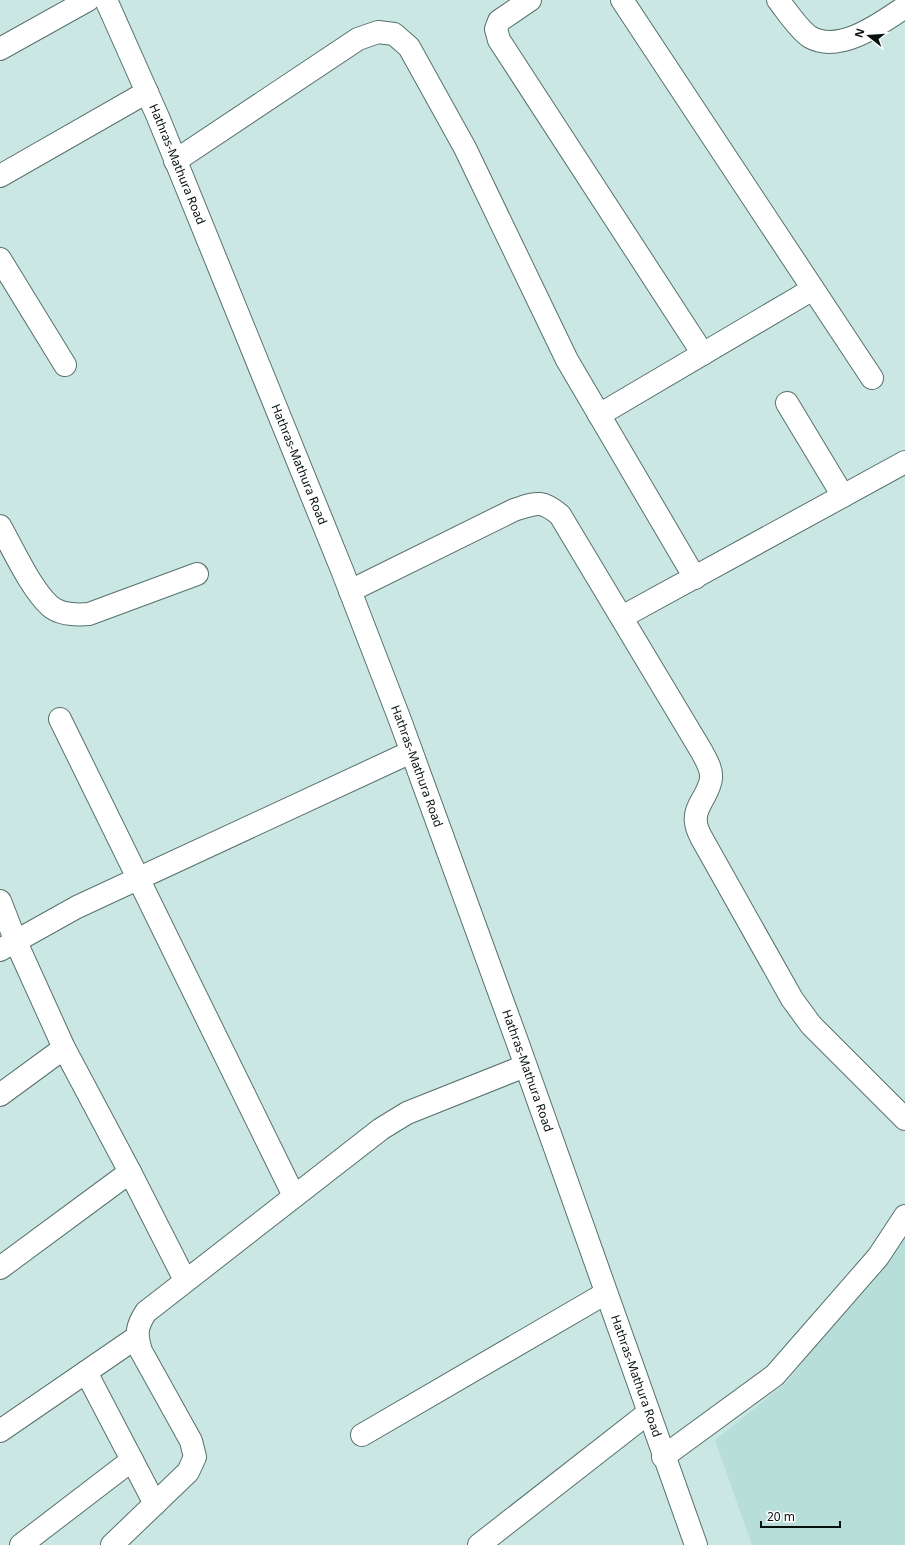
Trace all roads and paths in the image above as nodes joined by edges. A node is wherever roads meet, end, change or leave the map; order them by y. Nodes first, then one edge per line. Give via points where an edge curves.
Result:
1 (88, 0) edge
2 (106, 0) edge
3 (530, 0) edge
4 (622, 0) edge
5 (778, 0) edge
6 (905, 7) edge
7 (0, 49) edge
8 (147, 92) junction
9 (176, 161) junction
10 (0, 176) edge
11 (0, 259) edge
12 (813, 290) junction
13 (703, 354) junction
14 (65, 365) dead end
15 (872, 378) dead end
16 (787, 403) dead end
17 (599, 415) junction
18 (905, 462) edge
19 (843, 496) junction
20 (0, 526) edge
21 (197, 574) dead end
22 (695, 578) junction
23 (350, 591) junction
24 (622, 617) junction
25 (60, 719) dead end
26 (411, 752) junction
27 (139, 878) junction
28 (0, 901) edge
29 (8, 946) edge
30 (64, 1048) junction
31 (525, 1066) junction
32 (0, 1095) edge
33 (905, 1119) edge
34 (130, 1172) junction
35 (294, 1196) junction
36 (905, 1216) edge
37 (0, 1268) edge
38 (185, 1280) junction
39 (606, 1293) junction
40 (137, 1337) junction
41 (86, 1372) junction
42 (648, 1413) junction
43 (0, 1431) edge
44 (362, 1435) dead end
45 (664, 1457) junction
46 (132, 1460) junction
47 (156, 1504) junction
48 (21, 1545) edge
49 (112, 1545) edge
50 (479, 1545) edge
51 (696, 1545) edge

1 - 7 main road
2 - 8 main road, Hathras-Mathura Road
3 - 13 main road via 499,21 496,29 499,40
4 - 12 main road
5 - 6 main road via 810,37 826,42 847,40 870,30
8 - 9 main road, Hathras-Mathura Road
8 - 10 main road
9 - 17 main road via 358,39 378,32 394,34 410,47 465,148 567,360
9 - 23 main road, Hathras-Mathura Road
11 - 14 main road
12 - 13 main road
12 - 15 main road
13 - 17 main road
16 - 19 main road
17 - 22 main road
18 - 19 main road
19 - 22 main road
20 - 21 main road via 34,587 51,607 72,615 88,614
22 - 24 main road
23 - 24 main road via 514,510 536,503 550,506 560,515
23 - 26 main road, Hathras-Mathura Road
24 - 33 main road via 709,766 711,778 696,817 701,837 792,999 811,1025
25 - 27 main road
26 - 27 main road
26 - 31 main road, Hathras-Mathura Road
27 - 29 main road via 77,907
27 - 35 main road
28 - 29 main road
29 - 30 main road
30 - 32 main road
30 - 34 main road
31 - 35 main road via 407,1113 381,1129
31 - 39 main road, Hathras-Mathura Road
34 - 37 main road
34 - 38 main road
35 - 38 main road
36 - 45 main road via 878,1257 775,1375
38 - 40 main road via 146,1312 138,1323
39 - 42 main road, Hathras-Mathura Road
39 - 44 main road
40 - 41 main road
40 - 47 main road via 141,1351 191,1441 194,1457 188,1472
41 - 43 main road
41 - 46 main road
42 - 45 main road, Hathras-Mathura Road
42 - 50 main road
45 - 51 main road, Hathras-Mathura Road
46 - 47 main road
46 - 48 main road
47 - 49 main road

